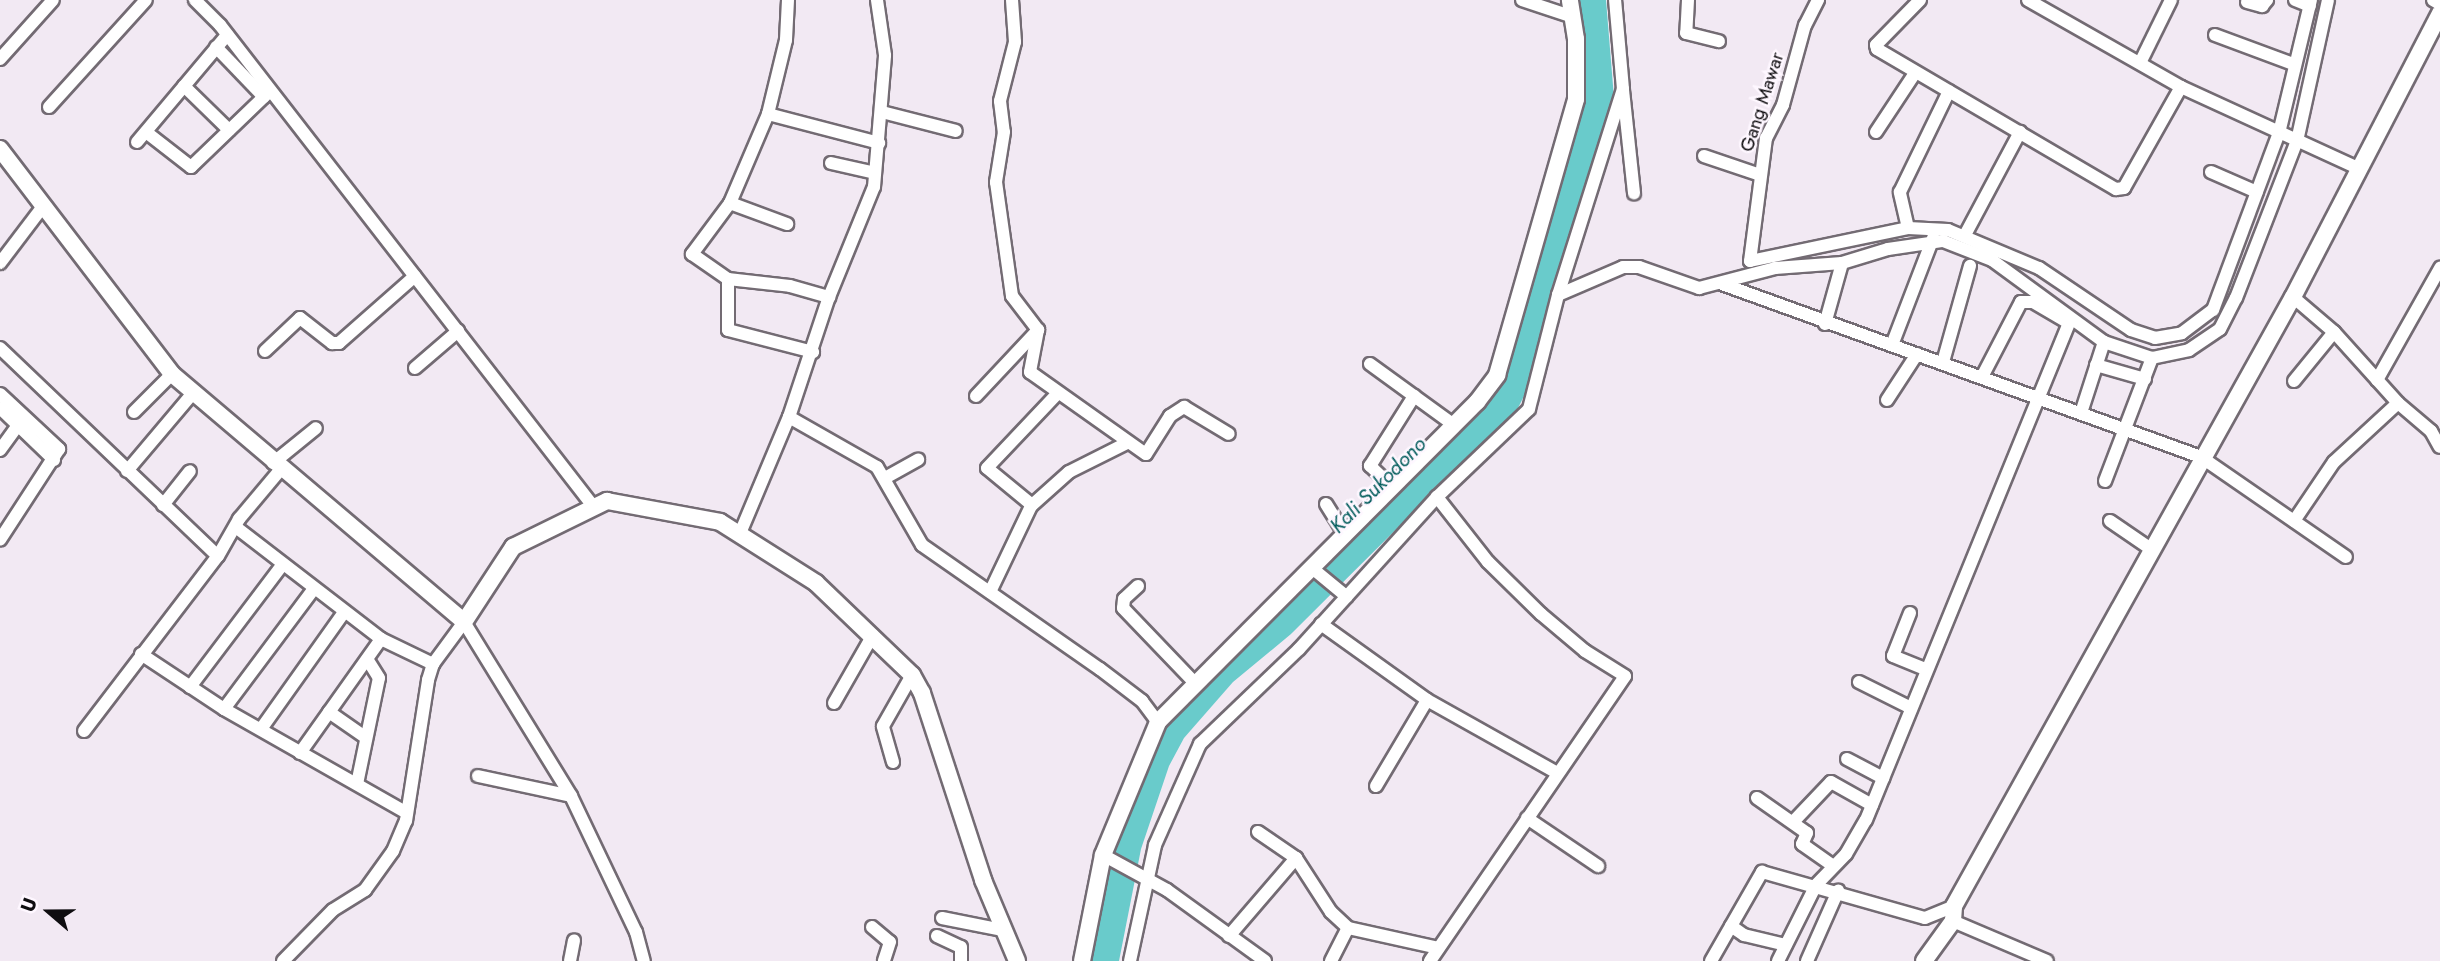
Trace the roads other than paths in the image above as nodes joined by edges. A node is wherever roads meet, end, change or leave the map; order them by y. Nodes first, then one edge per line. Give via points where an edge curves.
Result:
1 (53, 0) edge
2 (146, 0) edge
3 (195, 0) edge
4 (788, 0) edge
5 (877, 0) edge
6 (1012, 0) edge
7 (1522, 0) edge
8 (1570, 0) edge
9 (1615, 0) edge
10 (1688, 0) edge
11 (1818, 0) edge
12 (1920, 0) edge
13 (2028, 0) edge
14 (2171, 0) edge
15 (2267, 0) edge
16 (2295, 0) edge
17 (2328, 0) edge
18 (2433, 0) edge
19 (2247, 2) edge
20 (2310, 3) edge
21 (2440, 4) edge
22 (2440, 13) edge
23 (1573, 17) junction
24 (2215, 35) dead end
25 (227, 36) junction
26 (1719, 40) dead end
27 (216, 47) junction
28 (0, 59) edge
29 (2140, 63) junction
30 (2293, 64) junction
31 (1915, 74) junction
32 (184, 86) junction
33 (2181, 87) junction
34 (1623, 89) junction
35 (1949, 92) junction
36 (267, 94) junction
37 (49, 107) dead end
38 (882, 112) junction
39 (768, 114) junction
40 (229, 130) junction
41 (956, 131) dead end
42 (2020, 131) junction
43 (1876, 132) dead end
44 (2288, 137) junction
45 (879, 143) junction
46 (0, 149) edge
47 (1704, 156) dead end
48 (831, 163) dead end
49 (2276, 168) junction
50 (2358, 168) junction
51 (2210, 172) dead end
52 (875, 173) junction
53 (1760, 175) junction
54 (2257, 192) junction
55 (1634, 193) dead end
56 (730, 202) junction
57 (44, 205) junction
58 (787, 224) dead end
59 (1908, 228) junction
60 (1933, 235) junction
61 (1965, 235) junction
62 (0, 263) edge
63 (1842, 263) junction
64 (1970, 266) dead end
65 (2239, 267) junction
66 (2440, 268) edge
67 (415, 276) junction
68 (728, 279) junction
69 (1722, 284) junction
70 (1561, 288) junction
71 (2228, 294) junction
72 (829, 297) junction
73 (2293, 297) junction
74 (1825, 324) junction
75 (1038, 330) junction
76 (458, 331) junction
77 (2334, 332) junction
78 (2104, 342) junction
79 (1892, 345) junction
80 (0, 348) edge
81 (265, 351) dead end
82 (813, 352) junction
83 (1917, 354) junction
84 (2152, 358) junction
85 (1943, 362) junction
86 (1370, 364) dead end
87 (2096, 365) junction
88 (415, 368) dead end
89 (172, 374) junction
90 (1983, 375) junction
91 (2145, 379) junction
92 (2377, 380) junction
93 (2294, 381) dead end
94 (192, 393) junction
95 (1056, 395) junction
96 (1414, 396) junction
97 (976, 397) dead end
98 (2036, 397) junction
99 (0, 398) edge
100 (1887, 400) dead end
101 (2398, 403) junction
102 (134, 412) dead end
103 (2081, 413) junction
104 (789, 417) junction
105 (21, 422) junction
106 (1454, 425) junction
107 (316, 428) dead end
108 (2126, 430) junction
109 (1229, 434) dead end
110 (1127, 443) junction
111 (2440, 447) edge
112 (0, 450) edge
113 (2201, 457) junction
114 (918, 460) dead end
115 (277, 466) junction
116 (127, 471) junction
117 (190, 471) dead end
118 (885, 478) junction
119 (2105, 481) dead end
120 (1390, 485) junction
121 (1437, 497) junction
122 (1326, 504) dead end
123 (163, 505) junction
124 (1032, 505) junction
125 (593, 506) junction
126 (2110, 520) dead end
127 (2294, 521) junction
128 (743, 526) junction
129 (237, 528) junction
130 (1345, 534) junction
131 (0, 540) edge
132 (2151, 550) junction
133 (218, 556) junction
134 (2346, 557) dead end
135 (283, 564) junction
136 (1313, 570) junction
137 (1138, 586) dead end
138 (313, 590) junction
139 (990, 592) junction
140 (1343, 595) junction
141 (344, 612) junction
142 (1910, 613) dead end
143 (464, 622) junction
144 (1321, 624) junction
145 (873, 635) junction
146 (381, 639) junction
147 (141, 654) junction
148 (367, 659) junction
149 (433, 664) junction
150 (1927, 669) junction
151 (912, 675) junction
152 (1859, 682) dead end
153 (1195, 683) junction
154 (190, 687) junction
155 (1427, 700) junction
156 (834, 703) dead end
157 (1910, 708) junction
158 (224, 709) junction
159 (329, 712) junction
160 (1158, 722) junction
161 (261, 729) junction
162 (84, 731) dead end
163 (365, 737) junction
164 (300, 753) junction
165 (1847, 759) dead end
166 (893, 762) dead end
167 (1556, 773) junction
168 (478, 776) dead end
169 (1883, 778) junction
170 (357, 784) junction
171 (1376, 786) dead end
172 (571, 796) junction
173 (1757, 798) dead end
174 (1872, 804) junction
175 (407, 813) junction
176 (1527, 818) junction
177 (1793, 822) junction
178 (1258, 832) dead end
179 (1104, 856) junction
180 (1296, 858) junction
181 (1598, 866) dead end
182 (1833, 866) junction
183 (1142, 875) junction
184 (1816, 885) junction
185 (1838, 891) junction
186 (1953, 914) junction
187 (942, 918) dead end
188 (1731, 926) junction
189 (872, 927) dead end
190 (1348, 928) junction
191 (1002, 930) junction
192 (937, 936) dead end
193 (1229, 936) junction
194 (574, 940) dead end
195 (1786, 944) junction
196 (1438, 948) junction
197 (283, 961) edge
198 (570, 961) edge
199 (644, 961) edge
200 (884, 961) edge
201 (961, 961) edge
202 (1017, 961) edge
203 (1082, 961) edge
204 (1130, 961) edge
205 (1265, 961) edge
206 (1331, 961) edge
207 (1430, 961) edge
208 (1711, 961) edge
209 (1778, 961) edge
210 (1807, 961) edge
211 (1924, 961) edge
212 (2047, 961) edge

1 - 28 street
2 - 37 street
3 - 25 street
4 - 39 street via 786,40
5 - 38 street via 886,55
6 - 75 street via 1015,42 1000,101 1004,132 996,181 1012,296
7 - 23 street
8 - 23 street
9 - 34 street
10 - 26 street via 1686,33
11 - 53 street, Gang Mawar via 1805,25 1783,105 1766,138
12 - 31 street via 1875,47
13 - 29 street
14 - 29 street
15 - 19 street via 2262,6
16 - 20 street
17 - 44 street
18 - 21 street
20 - 30 street
22 - 50 street
23 - 106 street via 1576,99 1510,338 1494,382
24 - 30 street
25 - 27 street
25 - 36 street
27 - 32 street
27 - 36 street
29 - 33 street
30 - 44 street
31 - 35 street
31 - 43 street
32 - 40 street
32 - 40 street via 141,137 191,167
33 - 42 street via 2121,190
33 - 44 street
34 - 55 street
34 - 70 street
35 - 42 street
35 - 59 street via 1900,192
36 - 40 street
36 - 67 street
38 - 41 street
38 - 45 street
39 - 45 street
39 - 56 street
42 - 61 street
44 - 49 street
44 - 49 street
44 - 50 street
45 - 52 street
46 - 57 street
47 - 53 street
48 - 52 street
49 - 54 street
49 - 65 street
50 - 73 street
51 - 54 street
52 - 72 street via 874,187
53 - 59 street, Gang Mawar via 1750,261
54 - 65 street
56 - 58 street
56 - 68 street via 692,253
57 - 62 street
57 - 89 street
59 - 60 street
60 - 61 street
60 - 63 street
60 - 78 street via 1992,260
60 - 79 street
61 - 71 street via 2039,268 2147,338 2168,338 2197,326
63 - 69 street via 1775,268
63 - 74 street
64 - 85 street
65 - 71 street
66 - 92 street
67 - 76 street
67 - 81 street via 339,343 332,343 300,318
68 - 72 street via 790,286
68 - 82 street via 728,330
69 - 70 street via 1693,288 1639,267 1623,267
69 - 74 street
70 - 121 street via 1529,408
71 - 84 street via 2228,318 2209,340
72 - 82 street
73 - 77 street
73 - 113 street
74 - 79 street
75 - 95 street via 1030,371
75 - 97 street
76 - 88 street
76 - 125 street
77 - 92 street
77 - 93 street
78 - 84 street
78 - 87 street
79 - 83 street
80 - 116 street
82 - 104 street
83 - 85 street
83 - 100 street
84 - 91 street
85 - 90 street
86 - 96 street
87 - 91 street
87 - 103 street
89 - 94 street
89 - 102 street
90 - 98 street
90 - 98 street via 2017,307 2024,300 2034,302 2062,318 2070,330
91 - 108 street
92 - 101 street
94 - 115 street
94 - 116 street
95 - 110 street
95 - 124 street via 987,468
96 - 106 street
96 - 120 street via 1370,466
98 - 103 street
98 - 150 street
99 - 105 street
101 - 111 street via 2425,425
101 - 127 street via 2334,461
103 - 108 street
104 - 118 street via 877,467
104 - 128 street
105 - 112 street
105 - 131 street via 54,460
106 - 120 street
107 - 115 street
108 - 113 street
108 - 119 street
109 - 110 street via 1184,407 1170,416 1146,454
110 - 124 street via 1069,472
113 - 127 street
113 - 132 street
114 - 118 street
115 - 129 street
115 - 143 street
116 - 123 street
117 - 123 street
118 - 139 street via 922,545
120 - 130 street
121 - 140 street
121 - 167 street via 1488,562 1541,614 1625,677
122 - 130 street
123 - 133 street
124 - 139 street
125 - 128 street via 617,500
125 - 143 street via 513,547
126 - 132 street
127 - 134 street
128 - 145 street
129 - 133 street
129 - 135 street
130 - 136 street
132 - 186 street
133 - 147 street
135 - 138 street
135 - 154 street
136 - 140 street
136 - 153 street
137 - 153 street via 1124,599 1123,608
138 - 141 street
138 - 158 street
139 - 160 street via 1118,683
140 - 144 street
141 - 146 street
141 - 161 street
142 - 150 street via 1893,656
143 - 149 street
143 - 172 street
144 - 155 street
144 - 183 street via 1200,744
145 - 151 street
145 - 156 street
146 - 148 street
146 - 149 street
147 - 154 street
147 - 162 street
148 - 159 street
148 - 163 street via 379,678
149 - 175 street via 419,711
150 - 157 street
151 - 166 street via 883,726
151 - 191 street via 930,710
152 - 157 street
153 - 160 street
154 - 158 street
155 - 167 street
155 - 171 street
157 - 169 street
158 - 161 street
159 - 163 street
159 - 164 street
160 - 179 street
161 - 164 street
163 - 170 street
164 - 170 street
165 - 169 street
167 - 176 street
168 - 172 street
169 - 174 street
170 - 175 street
172 - 199 street via 636,932
173 - 177 street
174 - 177 street via 1831,782
174 - 182 street via 1852,844
175 - 197 street via 382,870 365,890 332,910
176 - 181 street
176 - 196 street
177 - 182 street via 1807,833 1802,844
178 - 180 street
179 - 183 street
179 - 203 street
180 - 190 street via 1331,912
180 - 193 street
182 - 184 street
183 - 193 street
183 - 204 street
184 - 185 street
184 - 188 street via 1762,872
184 - 195 street
185 - 186 street via 1930,918
185 - 210 street
186 - 211 street
186 - 212 street
187 - 191 street
188 - 195 street via 1744,935
188 - 208 street
189 - 200 street via 890,942
190 - 196 street
190 - 206 street
191 - 202 street
192 - 201 street via 961,947
193 - 205 street
194 - 198 street
195 - 209 street
196 - 207 street

